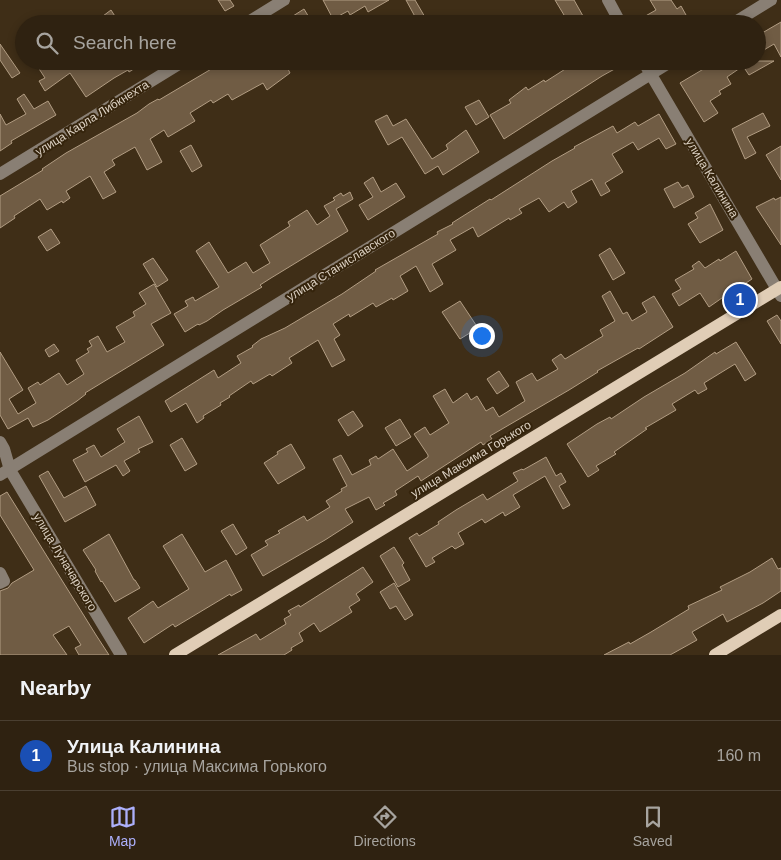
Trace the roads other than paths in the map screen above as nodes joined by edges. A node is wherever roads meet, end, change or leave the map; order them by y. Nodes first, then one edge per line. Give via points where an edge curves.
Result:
1 (284, 0) edge
2 (608, 0) edge
3 (771, 0) edge
4 (260, 15) edge
5 (617, 15) edge
6 (747, 15) edge
7 (169, 70) edge
8 (649, 70) edge
9 (657, 70) edge
10 (651, 74) junction
11 (0, 174) edge
12 (780, 291) edge
13 (0, 442) edge
14 (5, 472) edge
15 (0, 574) edge
16 (0, 583) edge
17 (781, 615) edge
18 (121, 655) edge
19 (175, 655) edge
20 (715, 655) edge

1 - 4 street
2 - 5 street
3 - 6 street
7 - 11 street, улица Карла Либкнехта
8 - 10 street, улица Калинина
9 - 10 street, улица Станиславского
10 - 12 street, улица Калинина
10 - 14 street, улица Станиславского
12 - 19 main road, улица Максима Горького
13 - 14 street, улица Луначарского via 4,449
14 - 18 street, улица Луначарского
15 - 16 street via 4,581
17 - 20 main road

